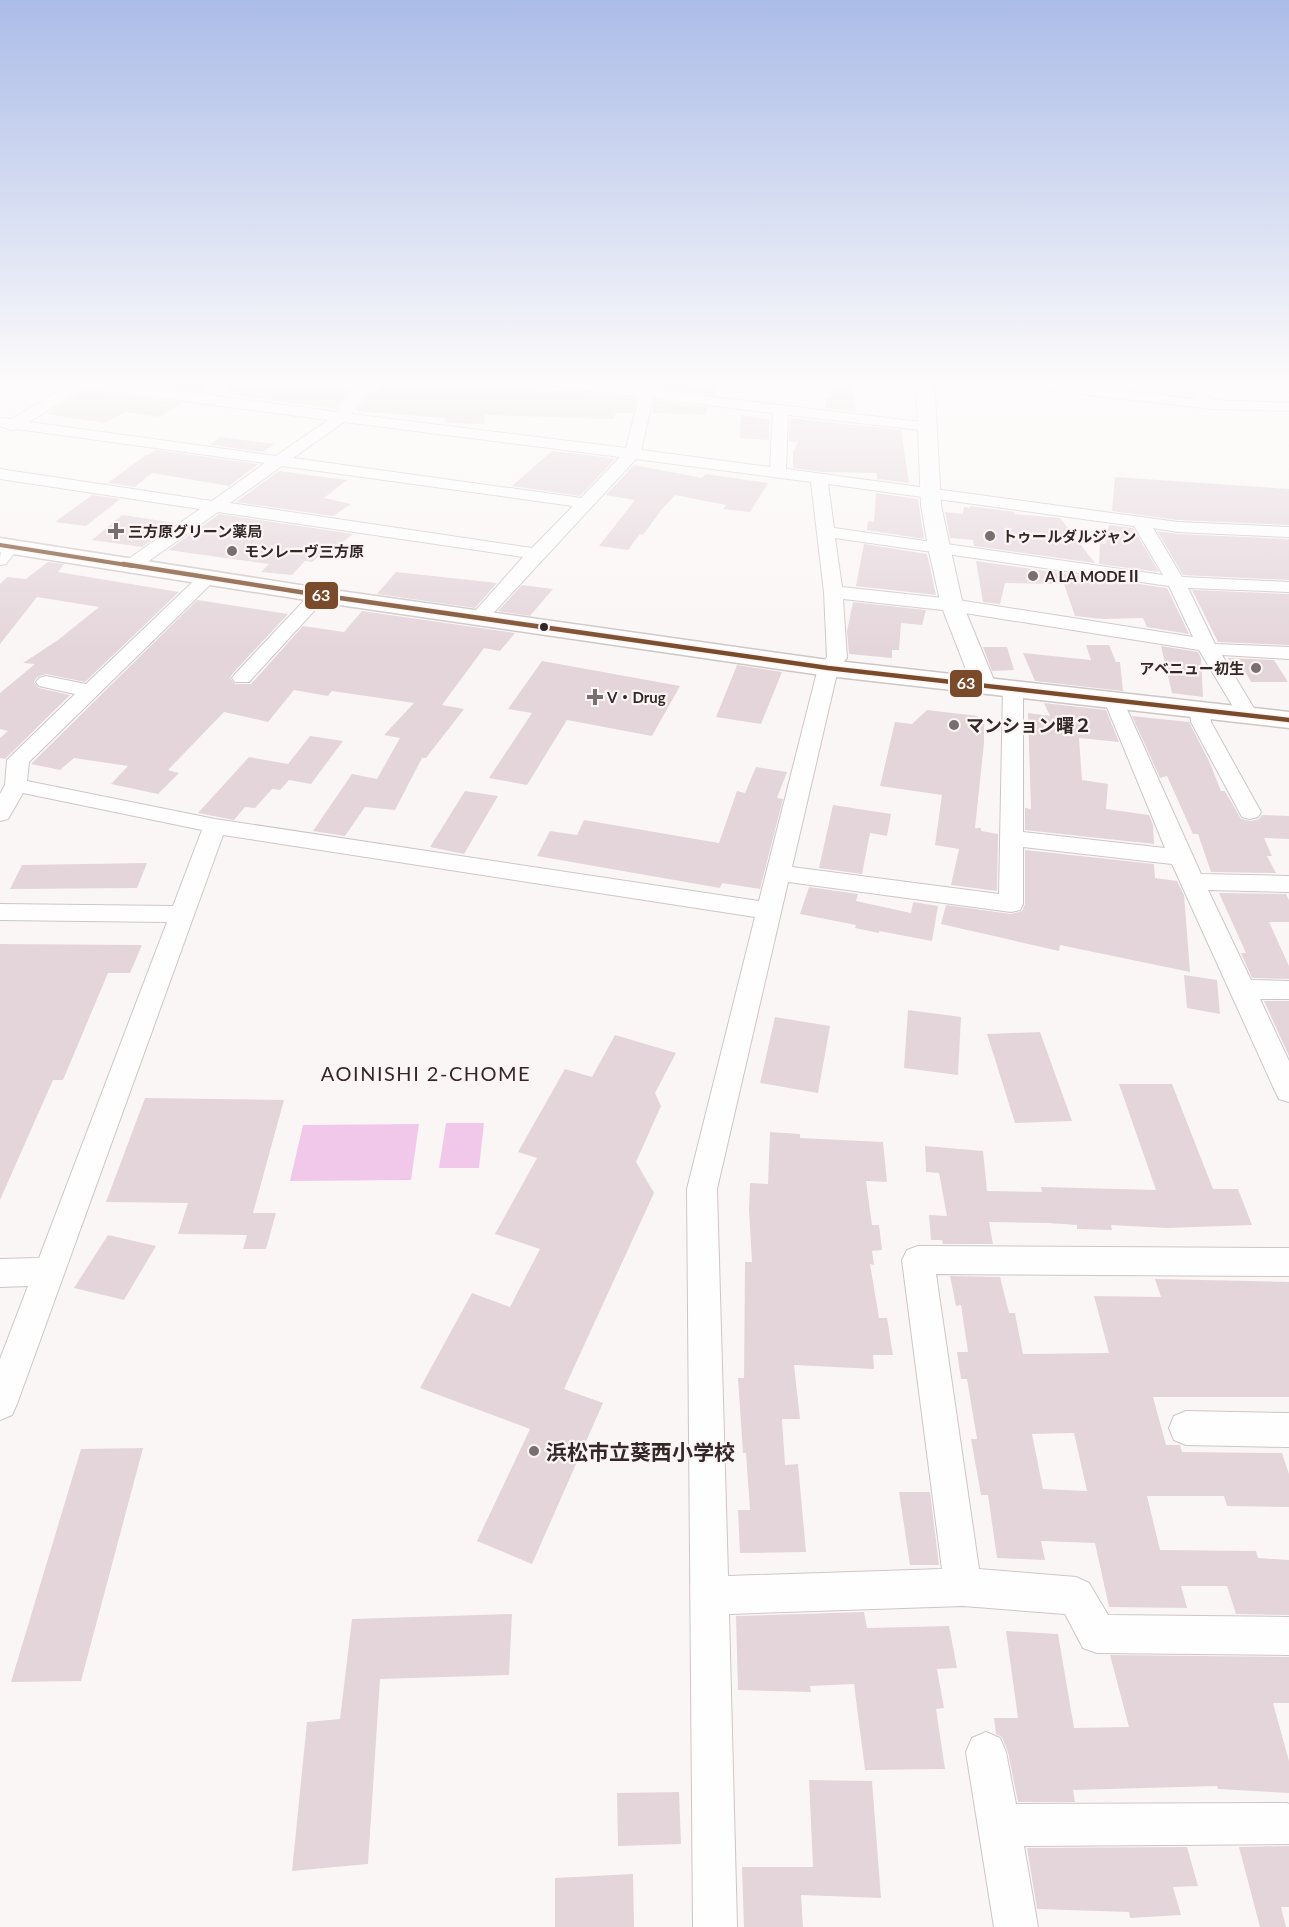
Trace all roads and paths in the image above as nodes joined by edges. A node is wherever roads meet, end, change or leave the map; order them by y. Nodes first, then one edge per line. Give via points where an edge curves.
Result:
1 (267, 470) edge
2 (345, 470) edge
3 (617, 470) edge
4 (754, 470) edge
5 (778, 470) edge
6 (930, 470) edge
7 (778, 473) junction
8 (0, 474) edge
9 (819, 479) junction
10 (930, 492) junction
11 (585, 503) junction
12 (215, 505) junction
13 (1141, 523) junction
14 (826, 532) junction
15 (1289, 532) edge
16 (939, 547) junction
17 (3, 551) edge
18 (536, 554) junction
19 (130, 566) junction
20 (207, 578) junction
21 (1176, 582) junction
22 (1289, 586) edge
23 (833, 592) junction
24 (320, 595) junction
25 (952, 605) junction
26 (478, 618) junction
27 (1207, 647) junction
28 (1289, 652) edge
29 (828, 668) junction
30 (242, 678) dead end
31 (46, 682) dead end
32 (984, 685) junction
33 (1013, 688) junction
34 (91, 691) junction
35 (1114, 700) junction
36 (1200, 710) junction
37 (1248, 715) junction
38 (1289, 720) edge
39 (15, 785) junction
40 (1250, 812) dead end
41 (0, 814) edge
42 (215, 826) junction
43 (1011, 838) junction
44 (1180, 857) junction
45 (777, 873) junction
46 (1193, 882) junction
47 (1289, 884) edge
48 (770, 911) junction
49 (0, 912) edge
50 (181, 914) junction
51 (1241, 989) junction
52 (1289, 990) edge
53 (1289, 1091) edge
54 (1289, 1262) edge
55 (48, 1272) junction
56 (0, 1273) edge
57 (10, 1349) edge
58 (0, 1404) edge
59 (1186, 1428) dead end
60 (1289, 1430) edge
61 (963, 1587) junction
62 (710, 1596) junction
63 (1289, 1636) edge
64 (986, 1752) dead end
65 (1287, 1824) dead end
66 (999, 1826) junction
67 (716, 1927) edge
68 (1016, 1927) edge

1 - 12 street
2 - 11 street
3 - 11 street
4 - 7 street
5 - 7 street
6 - 10 street
7 - 9 street
8 - 12 street
9 - 10 street
9 - 14 street
10 - 13 street
10 - 16 street
11 - 18 street
12 - 18 street
12 - 19 street
13 - 15 street
13 - 21 street
14 - 16 street
14 - 23 street
16 - 21 street
16 - 25 street
17 - 19 main road
18 - 26 street
19 - 20 main road
20 - 24 main road
20 - 34 street
21 - 22 street
21 - 27 street
23 - 25 street
23 - 29 street via 837,658
24 - 26 main road
24 - 30 street
25 - 27 street
25 - 32 street
26 - 29 main road
27 - 28 street
27 - 37 street
29 - 32 main road
29 - 45 street
31 - 34 street
32 - 33 main road
33 - 35 main road
33 - 43 street
34 - 39 street via 18,760
35 - 36 main road
35 - 44 street
36 - 37 main road
36 - 40 street via 1201,722
37 - 38 main road
39 - 41 street
39 - 42 street
42 - 48 street
42 - 50 street
43 - 44 street
43 - 45 street via 1011,904
44 - 46 street
45 - 48 street
46 - 47 street
46 - 51 street
48 - 62 street via 702,1189
49 - 50 street
50 - 55 street
51 - 52 street
51 - 53 street
54 - 61 street via 918,1260
55 - 56 street
55 - 57 street
57 - 58 street
59 - 60 street
61 - 62 street
61 - 63 street via 1076,1596 1097,1634
62 - 67 street
64 - 66 street
65 - 66 street
66 - 68 street

